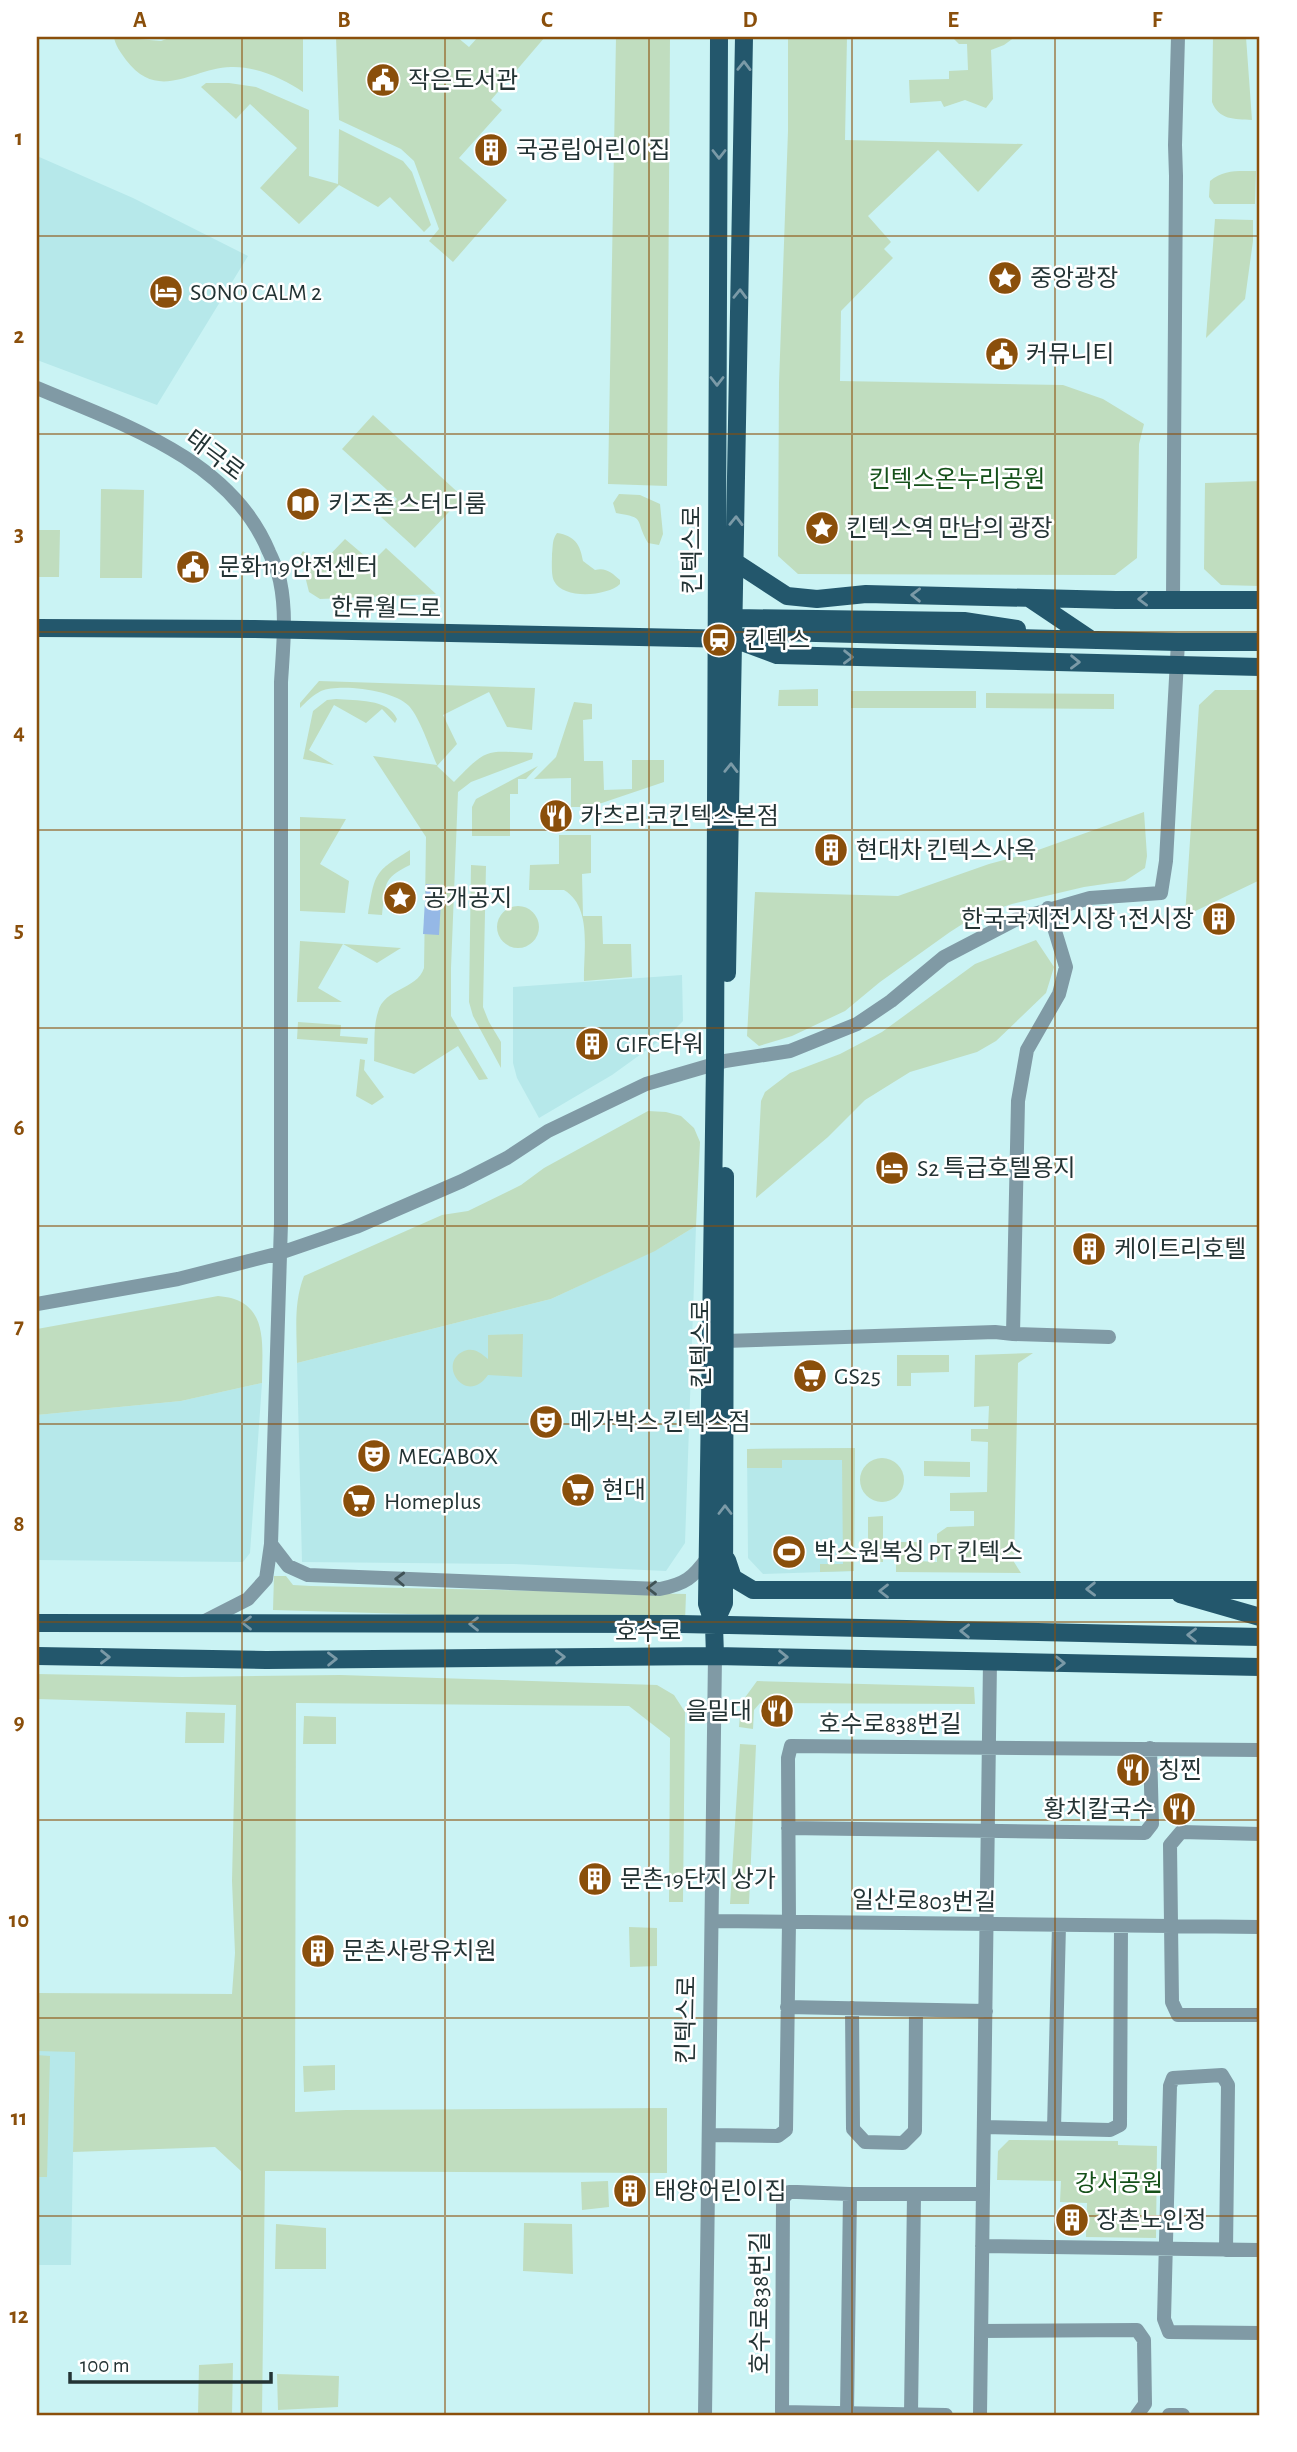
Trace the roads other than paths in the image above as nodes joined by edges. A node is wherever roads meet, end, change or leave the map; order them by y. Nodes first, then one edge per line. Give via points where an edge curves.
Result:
1 (719, 37) edge
2 (744, 37) edge
3 (1178, 37) edge
4 (37, 388) edge
5 (735, 562) junction
6 (1028, 598) junction
7 (1174, 599) junction
8 (1260, 600) edge
9 (734, 618) junction
10 (37, 628) edge
11 (284, 630) junction
12 (725, 638) junction
13 (1090, 639) junction
14 (1178, 642) junction
15 (1260, 642) edge
16 (1177, 666) junction
17 (1260, 667) edge
18 (1048, 908) junction
19 (720, 1062) junction
20 (280, 1253) junction
21 (37, 1304) edge
22 (1013, 1334) junction
23 (1108, 1337) dead end
24 (725, 1341) junction
25 (271, 1544) junction
26 (716, 1556) junction
27 (1160, 1588) junction
28 (1260, 1590) edge
29 (1260, 1617) edge
30 (37, 1623) edge
31 (200, 1623) junction
32 (714, 1625) junction
33 (1260, 1637) edge
34 (37, 1656) edge
35 (715, 1656) junction
36 (990, 1661) junction
37 (1260, 1667) edge
38 (989, 1747) junction
39 (1154, 1748) junction
40 (1260, 1750) edge
41 (788, 1828) junction
42 (988, 1831) junction
43 (1260, 1833) edge
44 (712, 1921) junction
45 (789, 1922) junction
46 (987, 1924) junction
47 (1059, 1925) junction
48 (1121, 1926) junction
49 (1171, 1926) junction
50 (1260, 1927) edge
51 (787, 2007) junction
52 (852, 2008) junction
53 (916, 2010) junction
54 (986, 2011) junction
55 (1260, 2015) edge
56 (984, 2127) junction
57 (1054, 2129) junction
58 (709, 2135) junction
59 (850, 2194) junction
60 (983, 2194) junction
61 (914, 2195) junction
62 (982, 2246) junction
63 (1167, 2249) junction
64 (1226, 2249) junction
65 (1260, 2250) edge
66 (981, 2330) junction
67 (1260, 2333) edge
68 (847, 2412) junction
69 (911, 2414) edge
70 (705, 2415) edge
71 (946, 2415) edge
72 (980, 2415) edge
73 (1137, 2415) edge
74 (1169, 2415) edge
75 (1183, 2415) edge

1 -> 12 main road, 킨텍스로
5 -> 2 main road, 킨텍스로
3 - 7 street
4 - 11 street, 태극로 via 145,435 231,492 258,529 274,562
6 -> 5 main road via 787,596
5 - 9 main road, 킨텍스로
7 -> 6 main road
6 - 13 main road
7 - 8 main road
9 - 12 main road, 킨텍스로
9 - 13 main road via 964,621
10 - 11 main road, 한류월드로
11 - 12 main road, 한류월드로
11 - 20 street, 태극로
12 - 13 main road via 776,632
12 -> 16 main road via 777,655
12 - 19 main road, 킨텍스로
13 - 14 main road
14 - 15 main road
14 - 16 street
16 - 17 main road
16 - 18 street via 1161,893 1090,898
18 - 19 street via 944,957 857,1024 790,1051
18 - 22 street via 1066,967 1059,994 1027,1050 1018,1101
19 - 20 street via 646,1084 548,1131 507,1158 433,1195
19 - 24 main road, 킨텍스로
19 - 26 main road, 킨텍스로
20 - 21 street via 178,1279
20 - 25 street, 태극로
22 - 23 street
22 - 24 street
26 -> 24 main road, 킨텍스로
26 -> 25 street via 682,1584 660,1589 308,1575 288,1566
25 - 31 street, 태극로 via 266,1579 248,1599
27 -> 26 main road via 752,1590 733,1578
26 - 32 main road, 킨텍스로 via 724,1603
27 - 28 main road
27 - 29 main road
30 - 31 main road, 호수로
32 -> 31 main road, 호수로
33 -> 32 main road, 호수로
32 - 35 main road, 킨텍스로
34 -> 35 main road, 호수로 via 266,1660
35 -> 36 main road, 호수로
35 - 44 street, 킨텍스로
36 -> 37 main road, 호수로
36 - 38 street, 호수로838번길
38 - 39 street, 호수로838번길
38 - 41 street, 호수로838번길 via 791,1746
38 - 42 street, 호수로838번길
39 - 40 street, 호수로838번길
39 - 42 street via 1152,1824 1145,1833
41 - 42 street
41 - 45 street
42 - 46 street, 호수로838번길
43 - 49 street via 1181,1832 1170,1845
44 - 45 street, 일산로803번길
44 - 58 street, 킨텍스로
45 - 46 street, 일산로803번길
45 - 51 street
46 - 47 street, 일산로803번길
46 - 54 street, 호수로838번길
47 - 48 street, 일산로803번길
47 - 57 street
48 - 49 street, 일산로803번길
48 - 57 street via 1120,2125 1110,2130
49 - 50 street, 일산로803번길
49 - 55 street via 1172,2002 1178,2015
51 - 52 street
51 - 58 street via 786,2130 778,2136
52 - 53 street
52 - 53 street via 853,2129 865,2142 904,2143 915,2131
53 - 54 street
54 - 56 street, 호수로838번길
56 - 57 street
56 - 60 street, 호수로838번길
58 - 70 street, 킨텍스로
59 - 61 street, 호수로838번길
59 - 68 street
59 - 68 street, 호수로838번길 via 789,2192 783,2198 782,2412
60 - 61 street, 호수로838번길
60 - 62 street, 호수로838번길
61 - 69 street
62 - 63 street
62 - 66 street, 호수로838번길
63 - 64 street
63 - 64 street via 1170,2086 1173,2078 1222,2076 1228,2085
63 - 67 street via 1164,2319 1168,2332
64 - 65 street
66 - 72 street, 호수로838번길
66 - 73 street via 1137,2330 1144,2340 1145,2404
68 - 69 street, 호수로838번길
69 - 71 street, 호수로838번길
74 - 75 street

